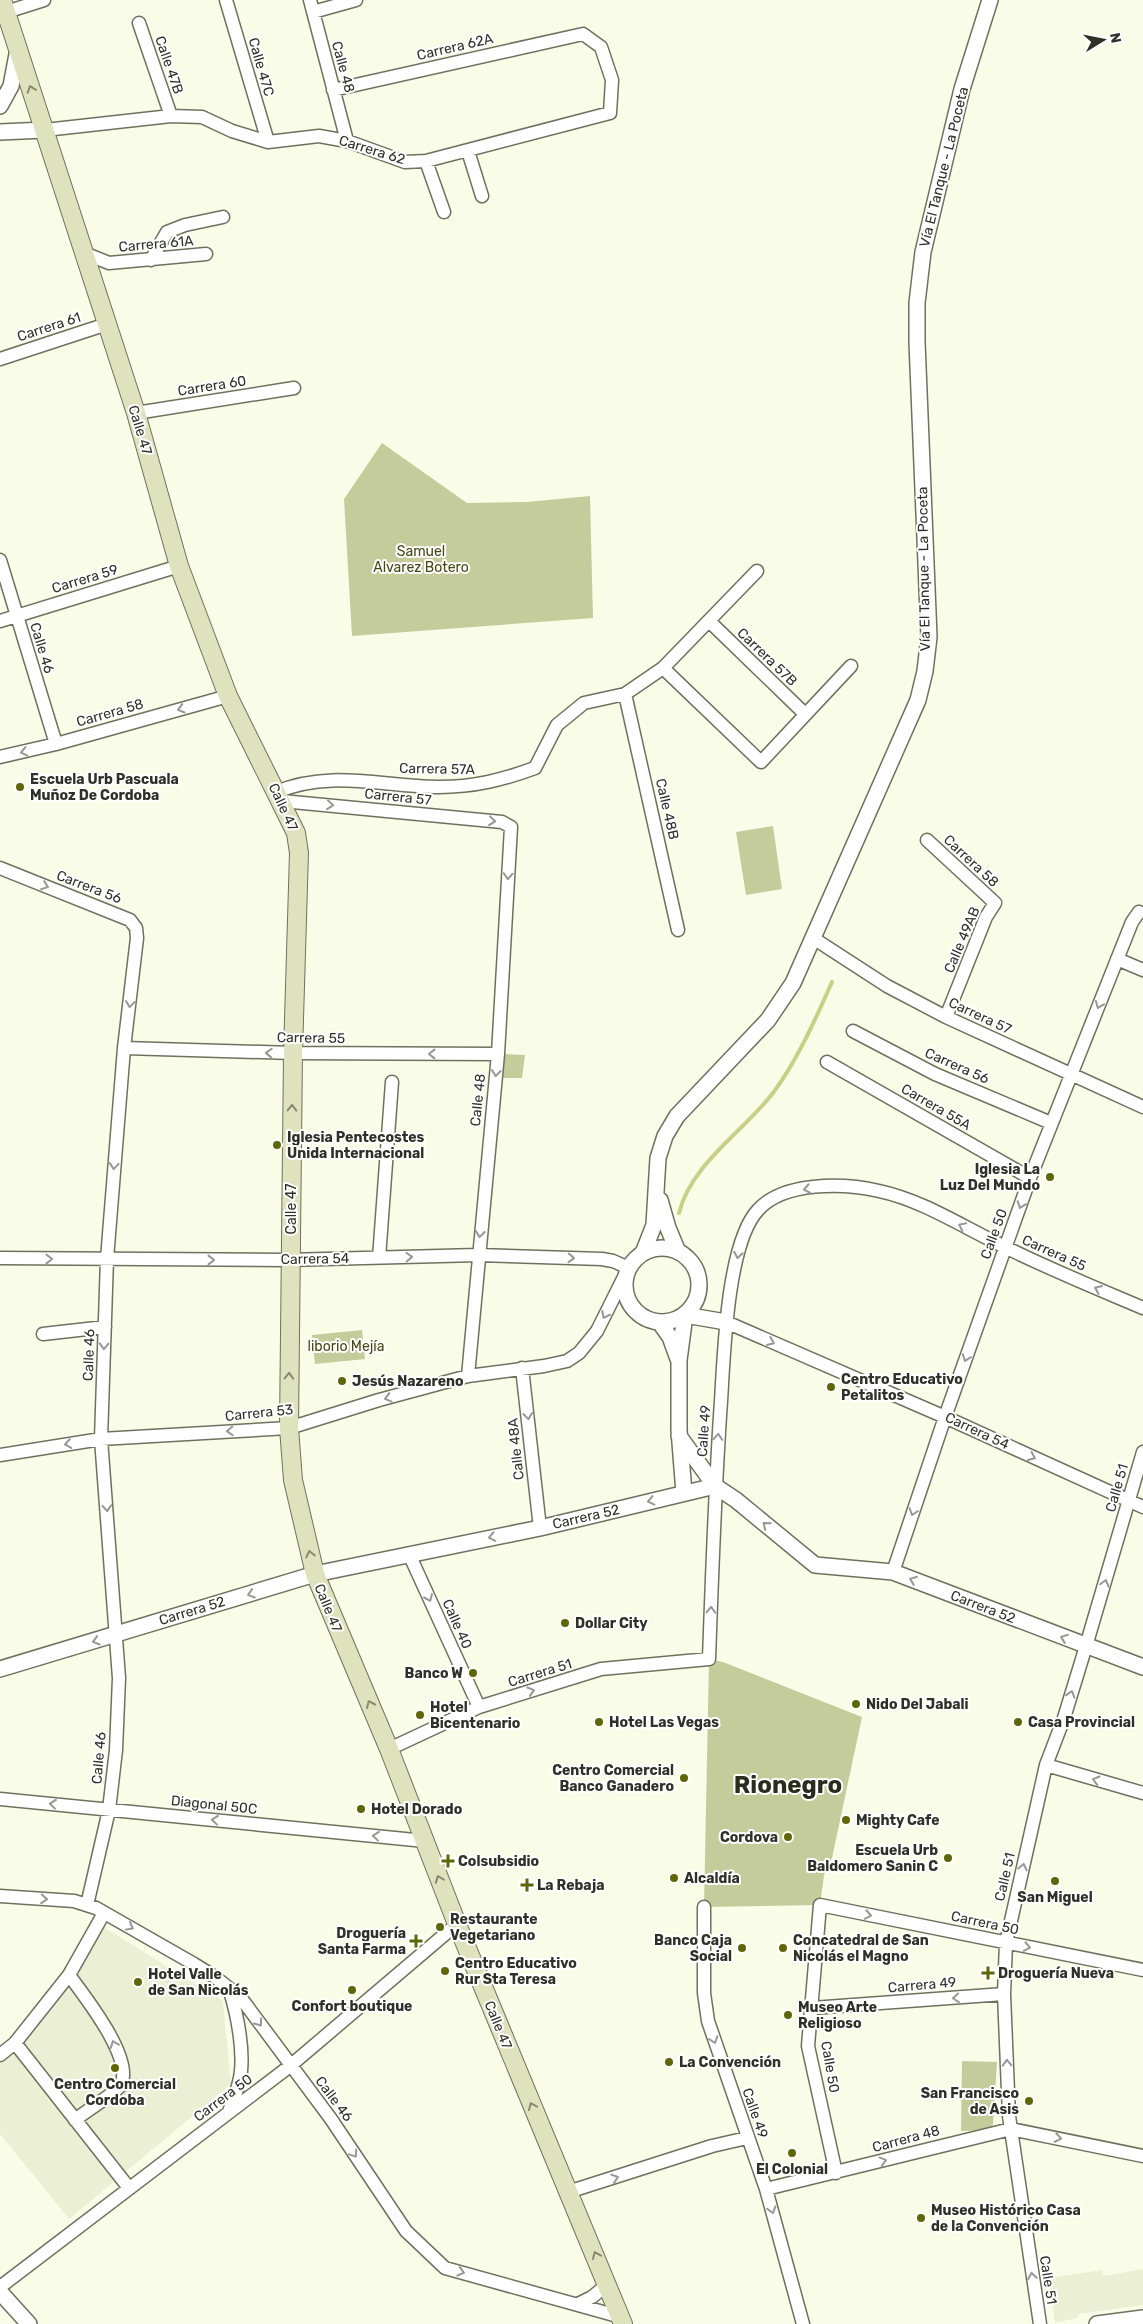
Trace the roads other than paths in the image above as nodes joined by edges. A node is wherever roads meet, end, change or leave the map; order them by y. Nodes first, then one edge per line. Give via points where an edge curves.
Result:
1 (44, 0) edge
2 (226, 0) edge
3 (356, 0) edge
4 (990, 0) edge
5 (4, 6) edge
6 (312, 6) edge
7 (139, 23) dead end
8 (18, 49) junction
9 (334, 90) junction
10 (0, 106) edge
11 (610, 113) joint
12 (171, 116) junction
13 (45, 130) junction
14 (0, 132) edge
15 (347, 141) junction
16 (268, 142) junction
17 (468, 151) junction
18 (426, 161) junction
19 (482, 196) dead end
20 (444, 212) dead end
21 (223, 217) dead end
22 (84, 254) junction
23 (206, 254) dead end
24 (151, 260) junction
25 (109, 263) junction
26 (90, 274) junction
27 (107, 324) junction
28 (0, 359) edge
29 (294, 388) dead end
30 (136, 413) junction
31 (0, 560) edge
32 (179, 566) junction
33 (758, 571) dead end
34 (17, 616) junction
35 (0, 621) edge
36 (709, 621) junction
37 (851, 666) dead end
38 (663, 668) junction
39 (625, 694) junction
40 (228, 696) junction
41 (805, 714) junction
42 (56, 744) junction
43 (0, 757) edge
44 (301, 784) junction
45 (284, 798) junction
46 (511, 827) joint
47 (927, 840) dead end
48 (0, 868) edge
49 (995, 903) joint
50 (1139, 912) dead end
51 (678, 930) dead end
52 (813, 938) junction
53 (136, 956) joint
54 (1117, 960) junction
55 (1143, 970) edge
56 (946, 1017) junction
57 (854, 1031) dead end
58 (124, 1048) junction
59 (293, 1053) junction
60 (498, 1054) junction
61 (827, 1062) dead end
62 (1071, 1075) junction
63 (392, 1082) dead end
64 (1143, 1107) edge
65 (1051, 1124) junction
66 (1030, 1178) junction
67 (657, 1191) junction
68 (756, 1211) joint
69 (1006, 1248) junction
70 (678, 1252) junction
71 (643, 1253) junction
72 (478, 1255) junction
73 (0, 1258) edge
74 (379, 1258) junction
75 (106, 1259) junction
76 (291, 1260) junction
77 (628, 1269) junction
78 (696, 1300) junction
79 (1143, 1308) edge
80 (685, 1314) junction
81 (726, 1322) junction
82 (660, 1323) junction
83 (104, 1327) junction
84 (42, 1334) dead end
85 (679, 1360) junction
86 (522, 1368) junction
87 (468, 1376) junction
88 (945, 1417) junction
89 (288, 1428) junction
90 (680, 1436) junction
91 (101, 1439) junction
92 (1, 1450) edge
93 (1143, 1452) edge
94 (715, 1486) junction
95 (684, 1493) junction
96 (1128, 1502) junction
97 (1143, 1507) edge
98 (540, 1528) junction
99 (409, 1554) junction
100 (893, 1572) junction
101 (315, 1574) junction
102 (116, 1635) junction
103 (1086, 1646) junction
104 (709, 1659) joint
105 (1143, 1667) edge
106 (0, 1669) edge
107 (479, 1707) junction
108 (389, 1749) junction
109 (1046, 1765) junction
110 (1143, 1793) edge
111 (0, 1799) edge
112 (109, 1810) junction
113 (425, 1841) junction
114 (0, 1896) edge
115 (87, 1905) junction
116 (820, 1906) joint
117 (704, 1908) dead end
118 (104, 1913) junction
119 (457, 1924) junction
120 (1006, 1943) junction
121 (1143, 1970) edge
122 (69, 1975) junction
123 (229, 1988) junction
124 (1004, 1994) junction
125 (812, 2008) junction
126 (15, 2044) junction
127 (0, 2055) edge
128 (290, 2066) junction
129 (229, 2112) junction
130 (75, 2120) junction
131 (1011, 2129) junction
132 (747, 2138) junction
133 (1143, 2156) edge
134 (836, 2173) junction
135 (129, 2188) junction
136 (766, 2189) junction
137 (568, 2192) junction
138 (608, 2284) junction
139 (0, 2287) edge
140 (0, 2292) edge
141 (578, 2304) junction
142 (1143, 2318) edge
143 (624, 2322) edge
144 (30, 2324) edge
145 (804, 2324) edge
146 (1040, 2324) edge
147 (1098, 2324) edge

1 - 5 street
2 - 16 street, Calle 47C
3 - 6 street
4 - 52 street, Vía El Tanque - La Poceta via 962,89 923,252 917,303 929,638 925,671 911,718
5 - 8 main road, Calle 47
6 - 9 street, Calle 48
7 - 12 street, Calle 47B
8 - 10 street via 11,86
13 -> 8 main road, Calle 47
9 - 11 street, Carrera 62A via 583,34 602,47 612,80
9 - 15 street, Calle 48
11 - 17 street, Carrera 62
12 - 13 street, Carrera 62
12 - 16 street, Carrera 62 via 202,117
13 - 14 street
13 - 22 main road, Calle 47
15 - 16 street, Carrera 62 via 319,136
15 - 18 street, Carrera 62 via 405,162
17 - 18 street, Carrera 62
17 - 19 street
18 - 20 street
21 - 24 street via 186,224 168,232
22 - 25 street, Carrera 61A
22 - 26 main road, Calle 47
23 - 24 street, Carrera 61A
24 - 25 street, Carrera 61A
25 - 26 street, Carrera 61A
26 - 27 main road, Calle 47
27 - 28 street, Carrera 61
27 - 30 main road, Calle 47
29 - 30 street, Carrera 60
30 - 32 main road, Calle 47
31 - 34 street, Calle 46
32 - 34 street, Carrera 59
32 - 40 main road, Calle 47
33 - 36 street
34 - 35 street, Carrera 59
34 - 42 street, Calle 46
36 - 38 street
36 - 41 street, Carrera 57B
37 - 41 street
38 - 39 street, Carrera 57A
38 - 41 street via 761,762
39 - 44 street, Carrera 57A via 584,703 557,724 535,768 484,784 438,787 328,779
39 - 51 street, Calle 48B
40 -> 42 street, Carrera 58
40 - 45 main road, Calle 47
42 -> 43 street, Carrera 58
44 - 45 street, Carrera 57A
44 - 45 street
45 -> 46 street, Carrera 57 via 502,822
45 - 59 main road, Calle 47 via 299,852
46 -> 60 street, Calle 48
47 - 49 street, Carrera 58
48 -> 53 street, Carrera 56 via 130,920 136,928
49 - 56 street, Calle 49AB
50 - 54 street, Calle 50
52 - 56 street, Carrera 57 via 887,986
52 - 67 street, Vía El Tanque - La Poceta via 793,983 775,1011 677,1116 665,1136 658,1158
53 -> 58 street, Calle 46
54 - 55 street
54 -> 62 street, Calle 50
56 - 62 street, Carrera 57
57 - 65 street, Carrera 56 via 935,1074
59 -> 58 street, Carrera 55
58 -> 75 street, Calle 46
60 -> 59 street, Carrera 55
76 -> 59 main road, Calle 47
60 -> 72 street, Calle 48
61 - 66 street, Carrera 55A
62 - 64 street, Carrera 57
62 - 65 street, Calle 50
63 - 74 street
65 - 66 street, Calle 50
66 -> 69 street, Calle 50
67 - 70 street, Vía El Tanque - La Poceta
67 - 71 street, Vía El Tanque - La Poceta via 654,1225
69 -> 68 street, Carrera 55 via 911,1201 880,1191 848,1186 821,1186 783,1194 769,1199
68 -> 81 street, Calle 49 via 745,1229 740,1246
79 -> 69 street, Carrera 55
69 -> 88 street, Calle 50
70 - 71 street via 661,1248
70 - 78 street via 697,1272
71 - 77 street
74 -> 72 street, Carrera 54
72 -> 77 street, Carrera 54 via 602,1259
72 - 87 street, Calle 48
73 -> 75 street, Carrera 54
74 - 76 street, Carrera 54
75 -> 76 street, Carrera 54
75 - 83 street, Calle 46
89 -> 76 main road, Calle 47
77 - 82 street via 625,1291 628,1301 641,1316
77 -> 86 street, Carrera 53 via 597,1331 579,1353 567,1361
78 - 80 street
78 - 81 street, Carrera 54
80 - 81 street, Carrera 54
80 - 82 street via 677,1320
80 - 85 street
81 -> 88 street, Carrera 54
94 -> 81 street, Calle 49
82 - 85 street via 670,1337
83 - 84 street
83 -> 91 street, Calle 46
85 - 90 street
86 - 87 street, Carrera 53
86 -> 98 street, Calle 48A
87 -> 89 street, Carrera 53
88 -> 96 street, Carrera 54
88 -> 100 street, Calle 50
89 -> 91 street, Carrera 53
101 -> 89 main road, Calle 47 via 293,1480
90 - 94 street
90 - 95 street
91 -> 92 street, Carrera 53
91 -> 102 street, Calle 46
93 - 96 street, Calle 51
94 - 95 street, Carrera 52
100 -> 94 street, Carrera 52 via 815,1565
104 -> 94 street, Calle 49
95 -> 98 street, Carrera 52
96 - 97 street, Carrera 54
103 -> 96 street, Calle 51
98 -> 99 street, Carrera 52
99 - 101 street, Carrera 52
99 -> 107 street, Calle 40
103 -> 100 street, Carrera 52
101 -> 102 street, Carrera 52
108 -> 101 main road, Calle 47
102 -> 106 street, Carrera 52
102 - 112 street, Calle 46 via 116,1750
103 - 105 street, Carrera 52
109 -> 103 street, Calle 51
107 -> 104 street, Carrera 51 via 602,1670
107 - 108 street, Carrera 51
108 - 113 main road, Calle 47
110 -> 109 street
120 -> 109 street, Calle 51
112 -> 111 street, Diagonal 50C
113 -> 112 street, Diagonal 50C
112 - 115 street, Calle 46
119 -> 113 main road, Calle 47
114 -> 115 street via 74,1901
115 - 118 street, Calle 46
116 -> 120 street, Carrera 50
116 - 125 street, Calle 50
117 -> 132 street, Calle 49 via 706,2013
118 - 122 street
118 -> 123 street, Calle 46 via 175,1952
119 - 128 street, Carrera 50
137 -> 119 main road, Calle 47
120 -> 121 street, Carrera 50
120 - 124 street, Calle 51
122 - 126 street
130 -> 122 street via 120,2086 124,2074 108,2030
123 -> 128 street, Calle 46 via 241,1998
123 - 129 street via 237,2014 240,2062 240,2080
124 -> 125 street, Carrera 49
131 -> 124 street, Calle 51
125 - 134 street, Calle 50 via 808,2046
126 - 127 street
126 - 130 street
128 - 129 street, Carrera 50
128 -> 141 street, Calle 46 via 331,2119 406,2231 445,2268
129 - 135 street, Carrera 50
130 - 135 street
131 -> 133 street, Carrera 48
134 -> 131 street, Carrera 48
146 -> 131 street, Calle 51
132 - 136 street, Calle 49
137 -> 132 street
134 - 136 street, Carrera 48
135 - 139 street, Carrera 50
136 -> 145 street, Calle 49
138 -> 137 main road, Calle 47
138 - 141 street
138 - 143 main road, Calle 47
140 - 144 street
141 - 143 street, Calle 46
142 - 147 street

